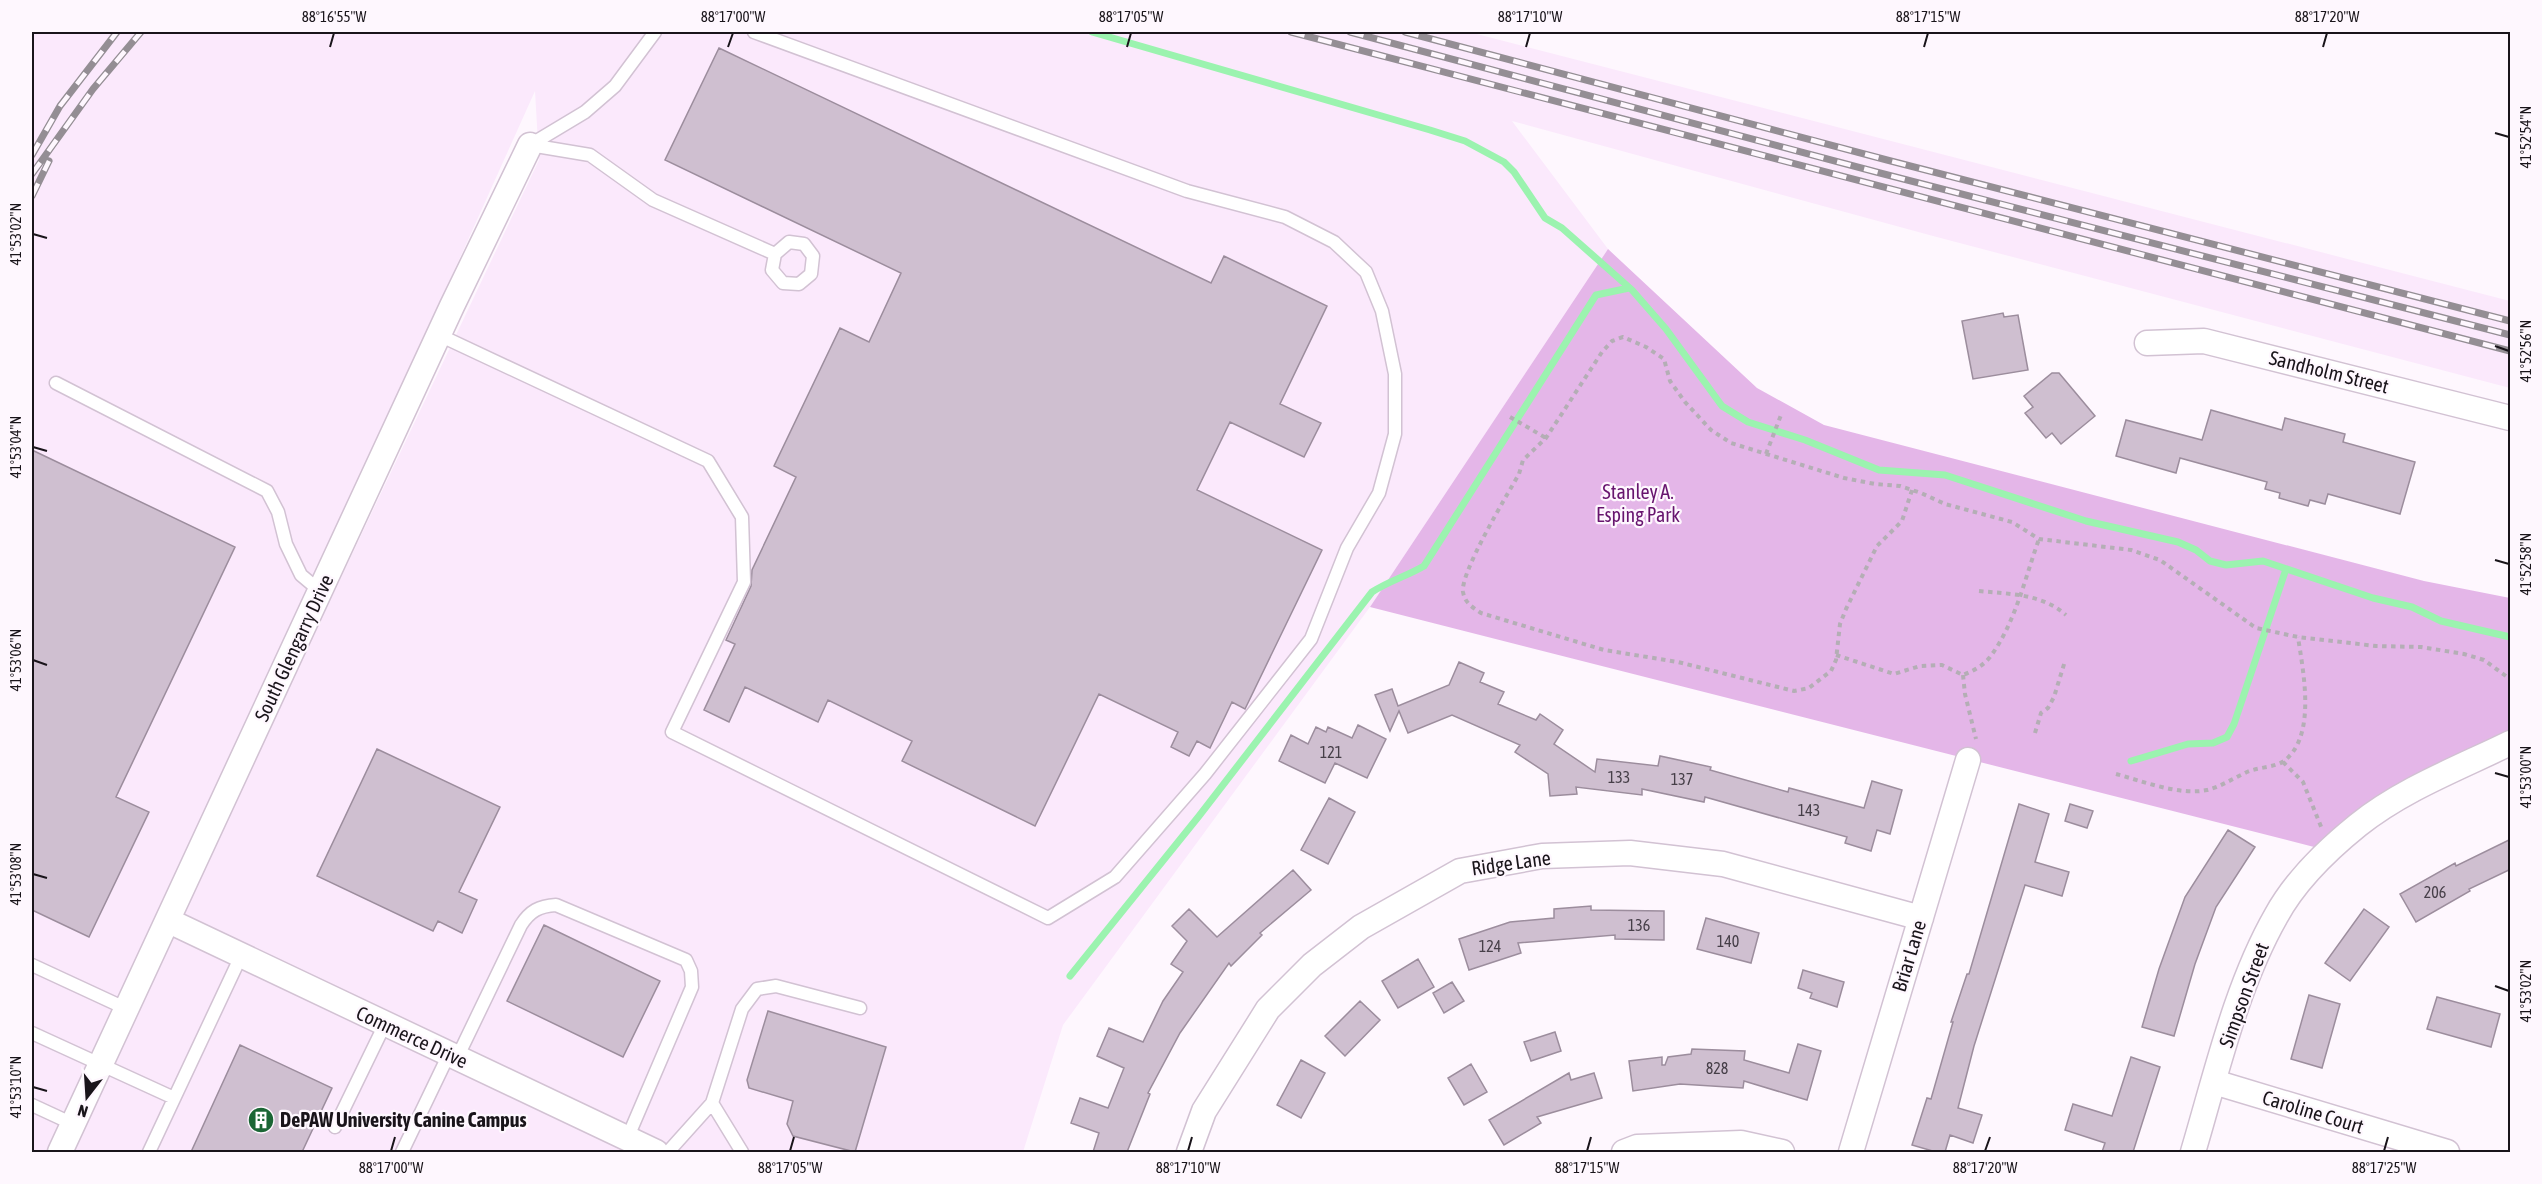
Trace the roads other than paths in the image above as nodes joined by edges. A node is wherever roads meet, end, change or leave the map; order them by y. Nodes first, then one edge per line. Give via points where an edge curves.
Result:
1 (655, 32) edge
2 (754, 32) edge
3 (530, 145) junction
4 (775, 254) dead end
5 (439, 335) junction
6 (2147, 343) dead end
7 (56, 383) dead end
8 (2511, 418) edge
9 (320, 591) junction
10 (2511, 743) edge
11 (1972, 749) road end
12 (1921, 918) junction
13 (169, 921) junction
14 (241, 956) junction
15 (32, 965) edge
16 (860, 1008) dead end
17 (127, 1009) junction
18 (385, 1024) junction
19 (32, 1033) edge
20 (453, 1056) junction
21 (100, 1065) junction
22 (2214, 1082) junction
23 (174, 1098) junction
24 (712, 1103) junction
25 (32, 1106) edge
26 (73, 1124) junction
27 (335, 1127) dead end
28 (627, 1138) junction
29 (60, 1152) edge
30 (149, 1152) edge
31 (402, 1152) edge
32 (656, 1152) edge
33 (668, 1152) edge
34 (742, 1152) edge
35 (1189, 1152) edge
36 (1624, 1152) edge
37 (1782, 1152) edge
38 (1851, 1152) edge
39 (2193, 1152) edge
40 (2447, 1152) edge

1 - 3 lane via 615,86 585,112
2 - 5 lane via 1187,191 1285,217 1334,242 1366,272 1382,311 1395,374 1395,434 1379,493 1347,548 1311,639 1205,774 1115,877 1048,918 672,732 744,582 742,517 708,461
3 - 4 lane via 590,155 653,200
3 - 5 street, South Glengarry Drive
5 - 9 street, South Glengarry Drive
6 - 8 street, Sandholm Street via 2204,341
7 - 9 lane via 267,491 301,575
9 - 13 street, South Glengarry Drive
10 - 22 street, Simpson Street via 2414,789 2359,824 2313,866 2271,924 2250,966
11 - 12 street, Briar Lane
12 - 35 street, Ridge Lane via 1723,864 1630,853 1542,856 1460,871 1361,927 1312,965 1268,1009 1204,1111
12 - 38 street, Briar Lane
13 - 14 street, Commerce Drive
13 - 17 street, South Glengarry Drive
14 - 18 street, Commerce Drive
14 - 23 lane
15 - 17 lane
16 - 24 lane via 776,986 757,989 742,1009
17 - 21 street, South Glengarry Drive
18 - 20 street, Commerce Drive
18 - 27 lane
19 - 21 lane
20 - 28 street, Commerce Drive
20 - 28 lane via 521,925 528,914 542,906 556,905 686,960 692,987
20 - 31 lane
21 - 23 lane
21 - 26 street, South Glengarry Drive
22 - 39 street, Simpson Street
22 - 40 street, Caroline Court
23 - 30 lane
24 - 33 lane
24 - 34 lane
25 - 26 lane
26 - 29 street, South Glengarry Drive
28 - 32 street, Commerce Drive
36 - 37 street via 1637,1147 1741,1143

